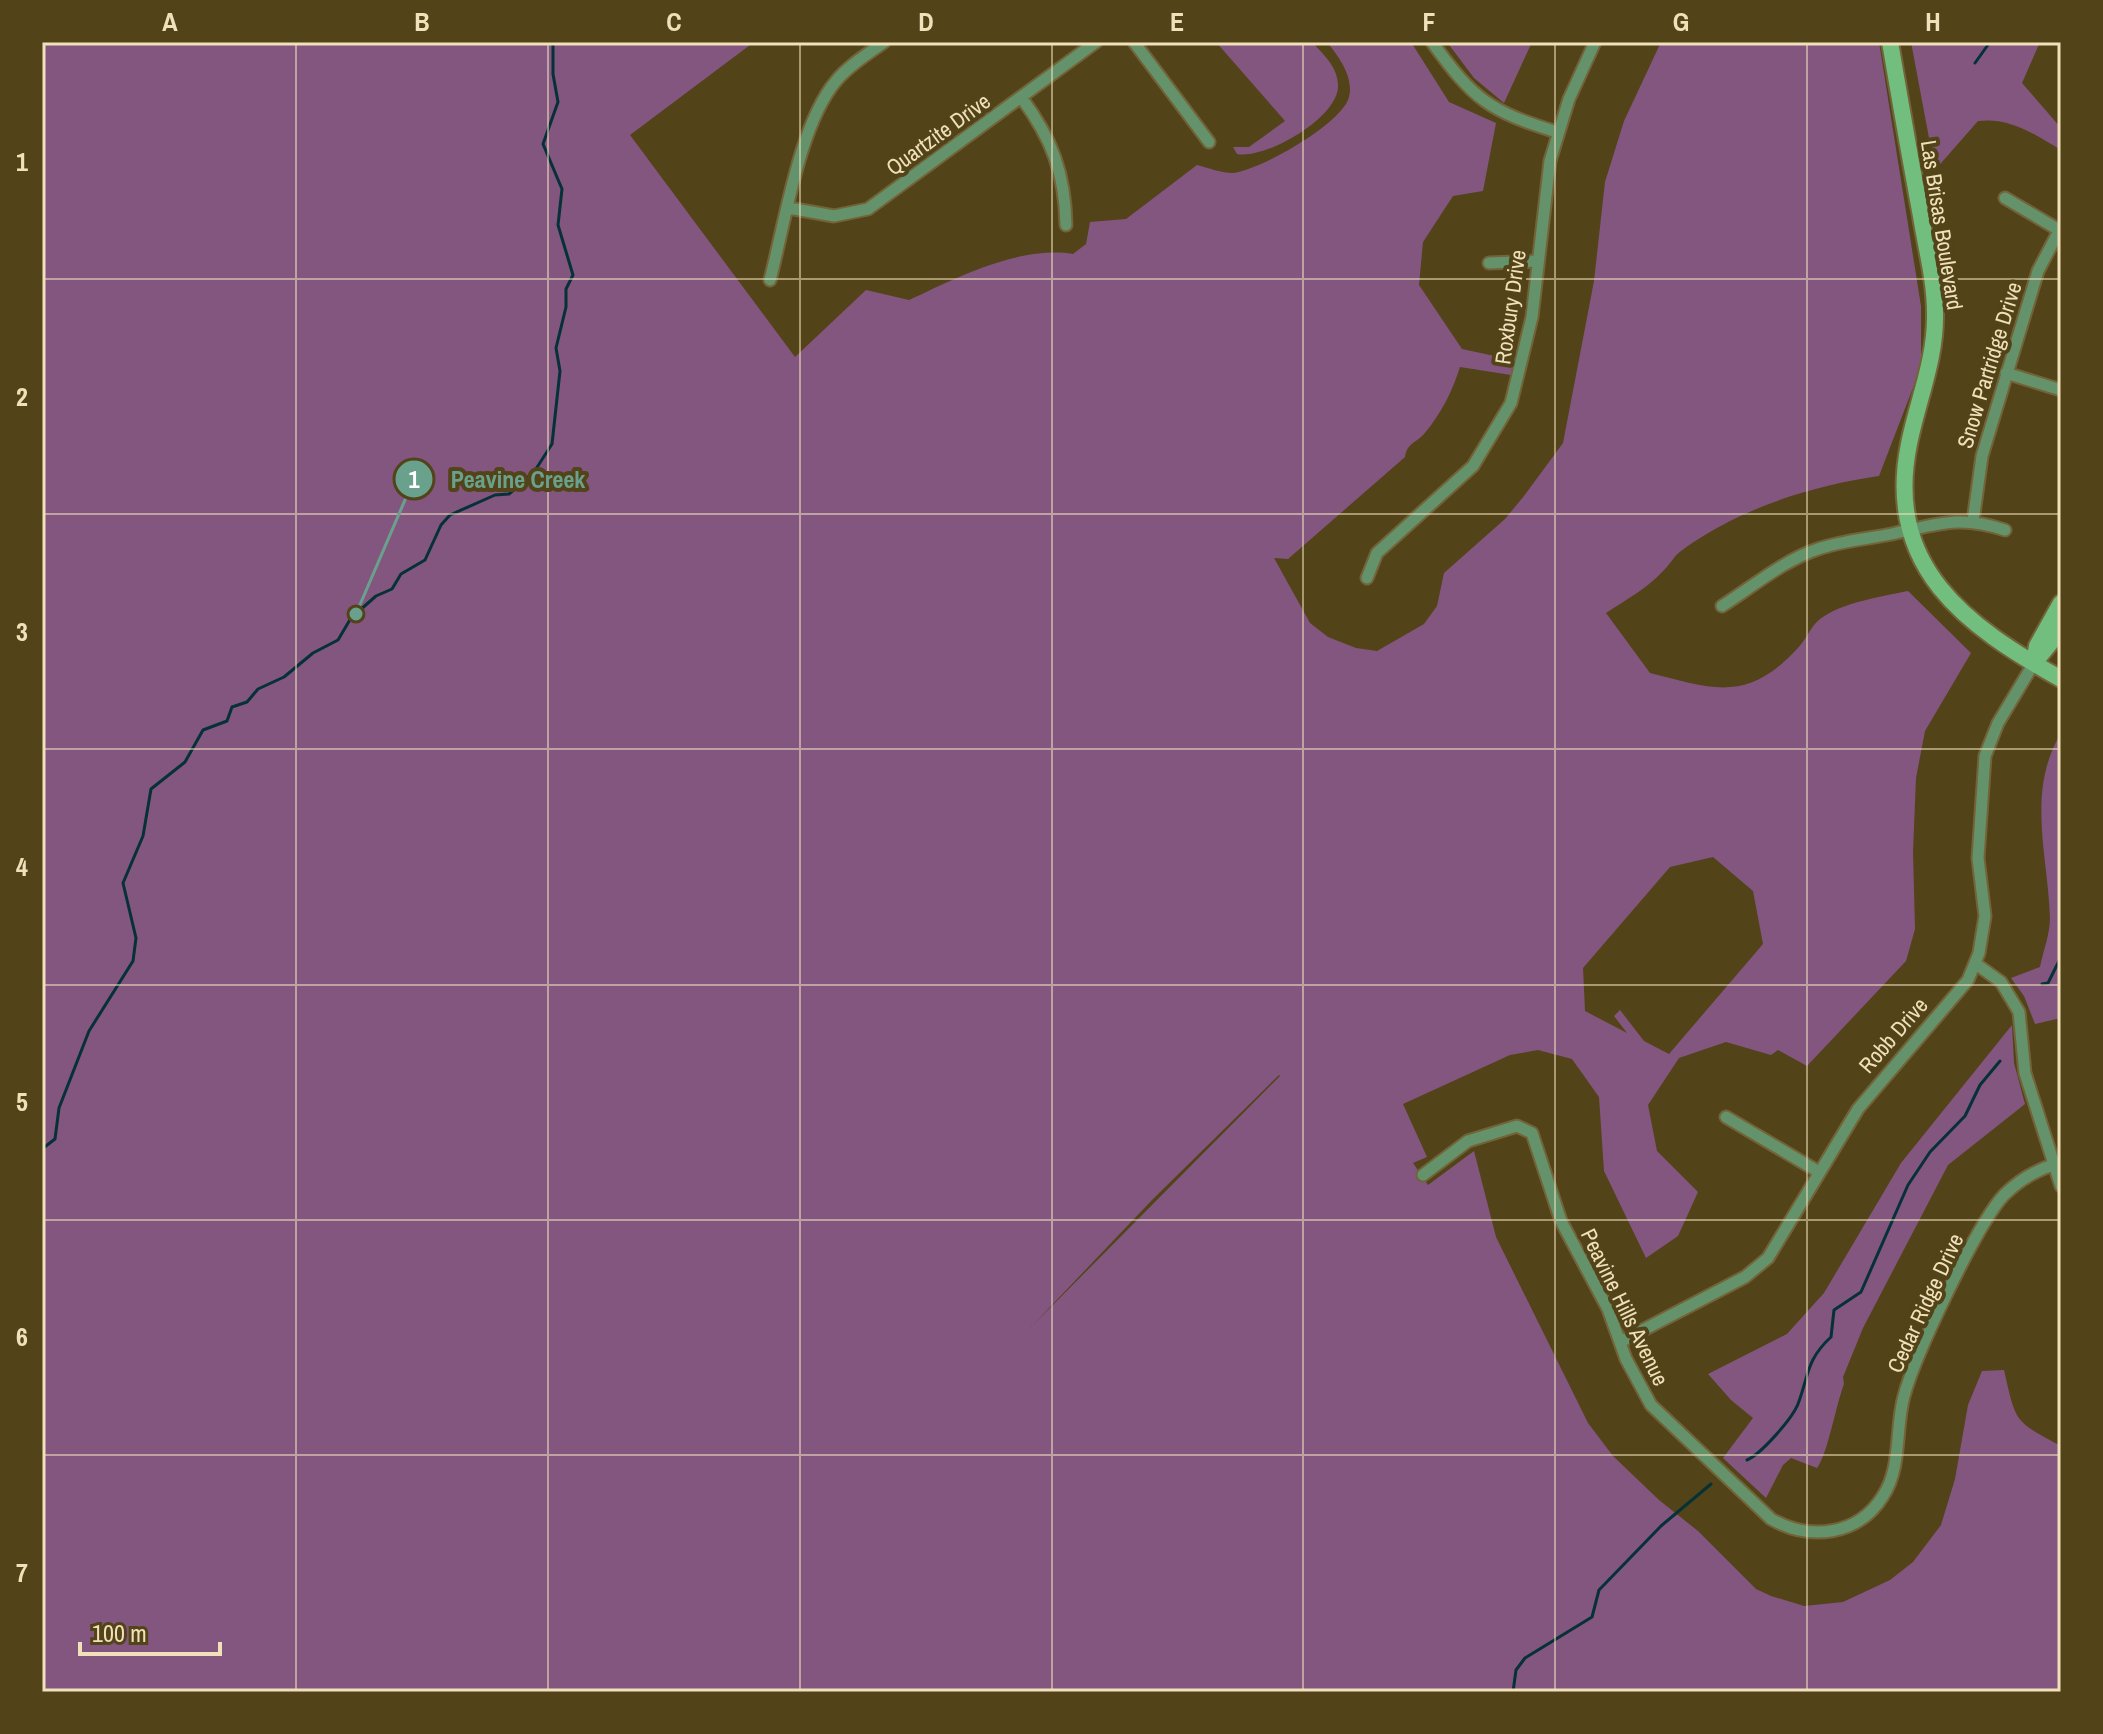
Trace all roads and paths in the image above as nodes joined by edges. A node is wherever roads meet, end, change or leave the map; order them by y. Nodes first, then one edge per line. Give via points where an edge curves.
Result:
1 (884, 42) edge
2 (1096, 42) edge
3 (1134, 42) edge
4 (1432, 42) edge
5 (1595, 42) edge
6 (1890, 42) edge
7 (1021, 97) junction
8 (1557, 132) junction
9 (1209, 142) dead end
10 (2005, 198) dead end
11 (789, 208) junction
12 (1066, 225) dead end
13 (2060, 228) edge
14 (1537, 261) junction
15 (1489, 263) dead end
16 (770, 280) dead end
17 (2006, 373) junction
18 (2061, 390) edge
19 (1973, 521) junction
20 (1912, 530) junction
21 (2005, 530) dead end
22 (1367, 578) dead end
23 (2061, 603) edge
24 (1722, 606) dead end
25 (2061, 630) edge
26 (2034, 663) junction
27 (2061, 679) edge
28 (1976, 964) junction
29 (1726, 1117) dead end
30 (2056, 1164) junction
31 (1819, 1172) junction
32 (1423, 1175) dead end
33 (2061, 1186) edge
34 (1620, 1342) junction
35 (1727, 1478) joint

1 - 11 street via 837,79 820,104
2 - 7 street, Quartzite Drive
3 - 9 street
4 - 8 street via 1481,101 1507,116
5 - 8 street, Roxbury Drive
6 - 20 street, Las Brisas Boulevard via 1935,308 1933,354 1906,465
7 - 11 street, Quartzite Drive via 868,209 834,216
7 - 12 street via 1057,153
8 - 14 street, Roxbury Drive
10 - 13 street
11 - 16 street
13 - 17 street, Snow Partridge Drive via 2038,271
14 - 15 street
14 - 22 street, Roxbury Drive via 1525,356 1505,416 1461,480 1377,553
17 - 18 street
17 - 19 street, Snow Partridge Drive via 1982,456
19 - 20 street via 1939,521
19 - 21 street
20 - 24 street via 1807,553
20 - 26 street, Las Brisas Boulevard via 1930,574 1957,610
23 - 26 street, Robb Drive via 2037,646
25 - 26 street, Robb Drive
26 - 27 street, Las Brisas Boulevard
26 - 28 street, Robb Drive via 1985,756 1978,870 1985,916
28 - 30 street via 2001,982 2019,1012 2025,1073
28 - 31 street, Robb Drive via 1953,1000 1858,1109
29 - 31 street
30 - 33 street
30 - 35 street, Cedar Ridge Drive via 2011,1189 1984,1225 1913,1370 1901,1411 1892,1480 1875,1508 1838,1530 1806,1533 1771,1519
31 - 34 street, Robb Drive via 1774,1250 1755,1271
32 - 34 street, Peavine Hills Avenue via 1468,1141 1517,1126 1527,1129 1538,1143 1565,1231
34 - 35 street, Peavine Hills Avenue via 1651,1405

